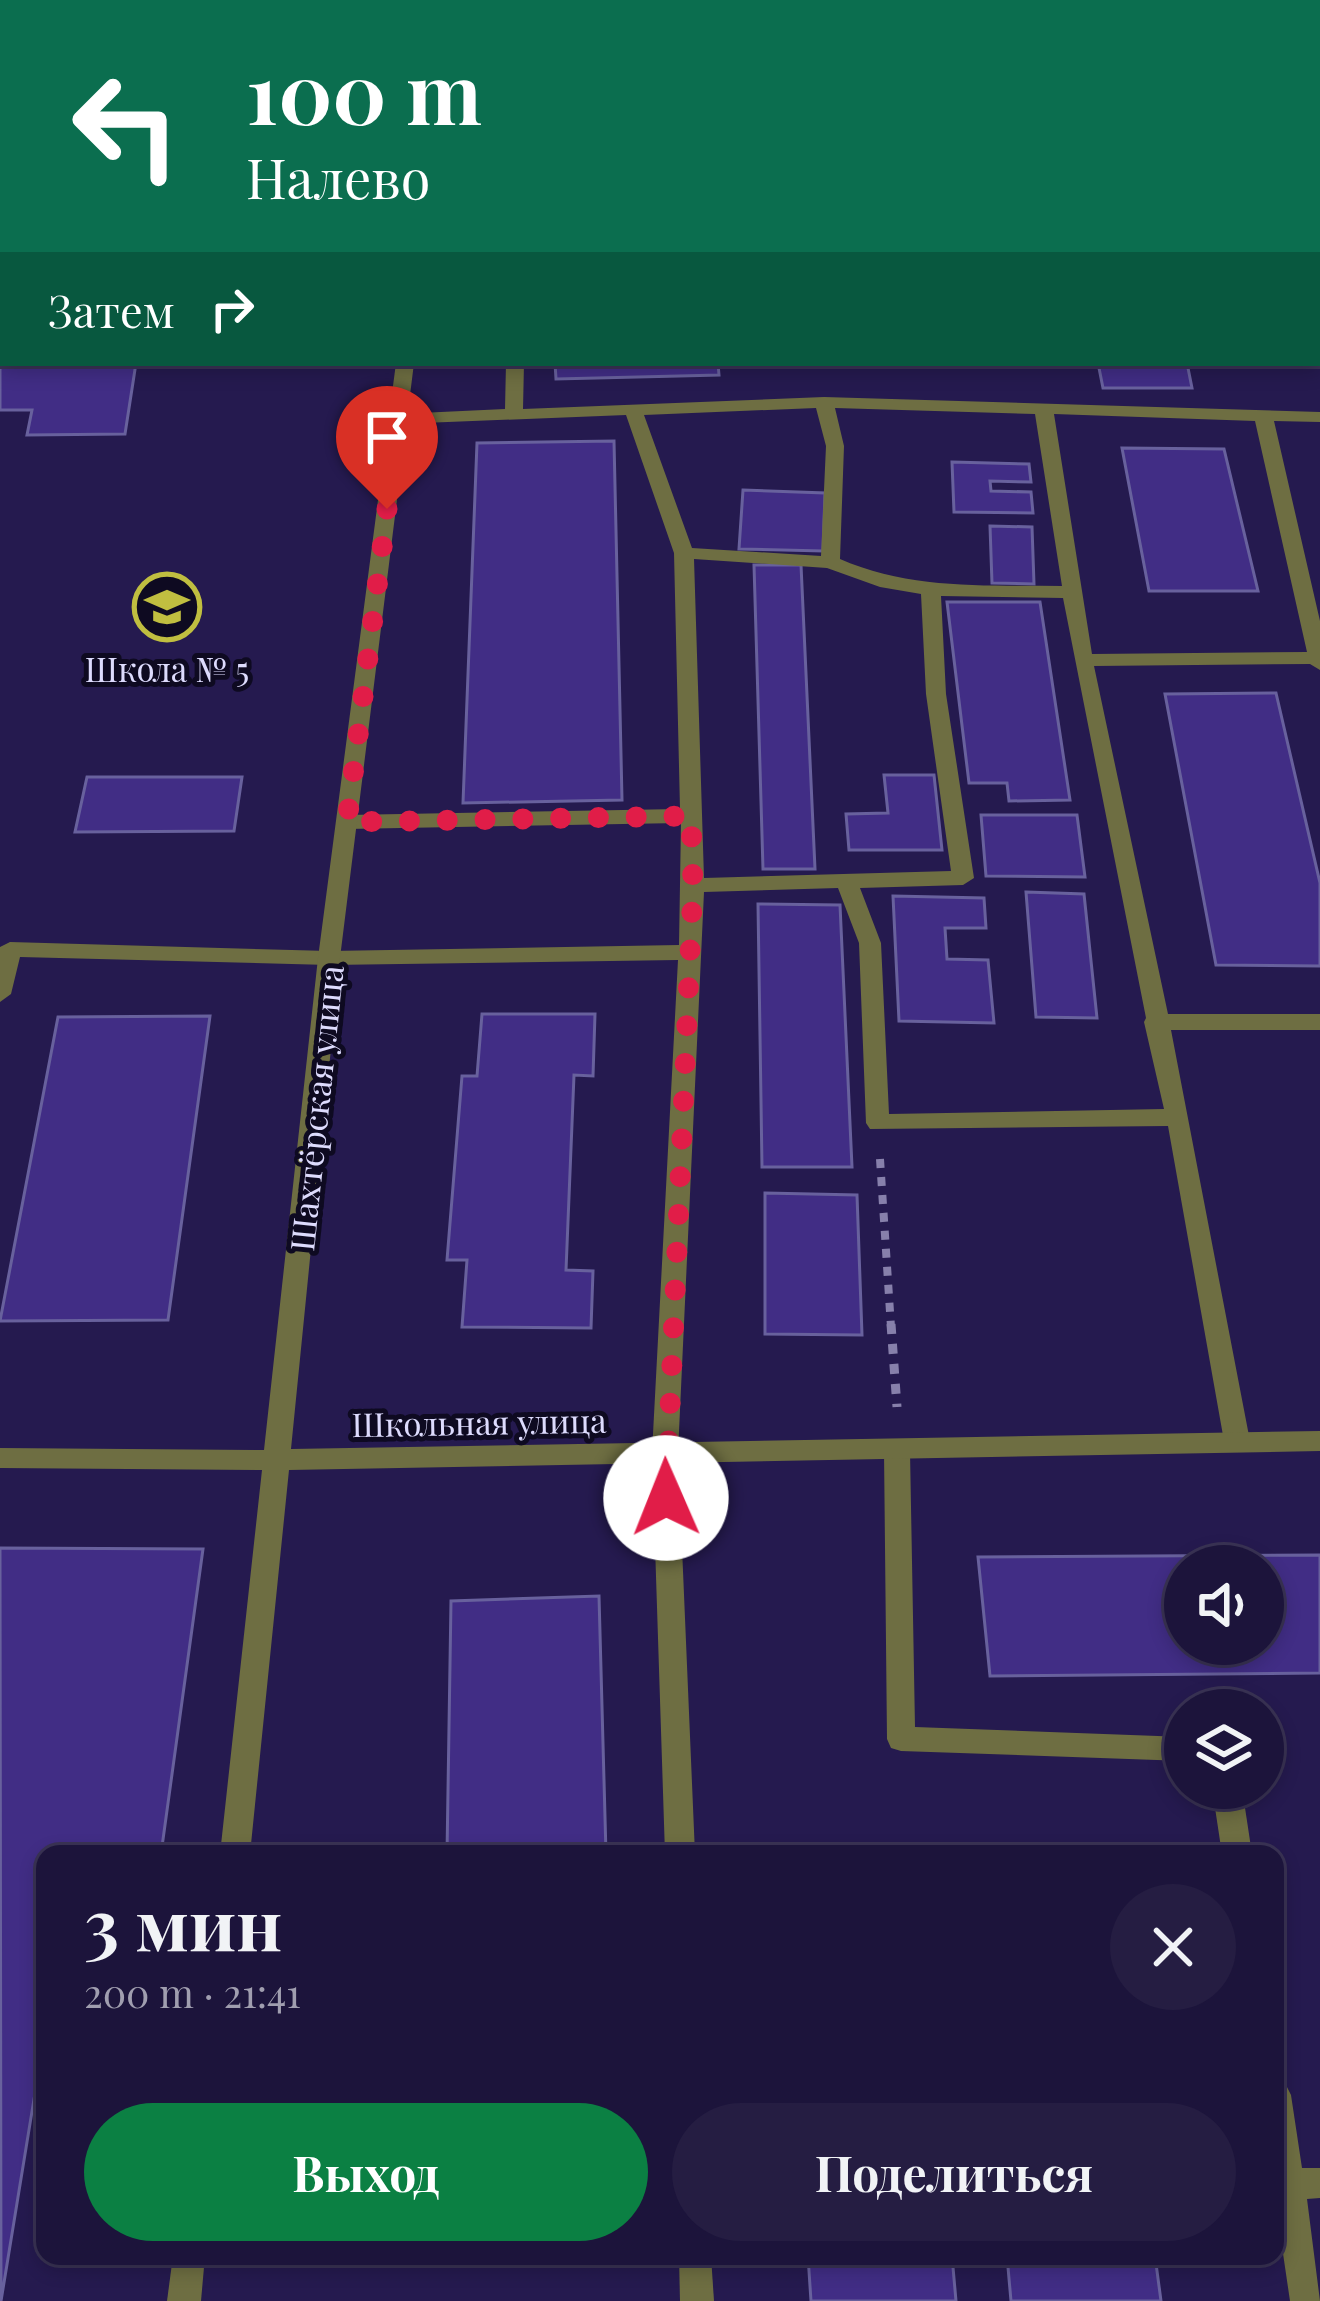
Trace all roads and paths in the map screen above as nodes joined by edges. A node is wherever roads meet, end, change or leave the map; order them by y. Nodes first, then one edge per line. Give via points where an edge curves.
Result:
1 (405, 366) edge
2 (515, 366) edge
3 (824, 403) junction
4 (633, 409) junction
5 (514, 410) junction
6 (1044, 410) junction
7 (1263, 415) junction
8 (1320, 417) edge
9 (398, 419) junction
10 (684, 553) junction
11 (830, 562) junction
12 (932, 589) junction
13 (1074, 592) junction
14 (1083, 660) junction
15 (1319, 661) edge
16 (691, 816) junction
17 (347, 822) junction
18 (847, 882) junction
19 (693, 885) junction
20 (689, 952) junction
21 (329, 958) junction
22 (0, 994) edge
23 (1155, 1022) junction
24 (1320, 1022) edge
25 (1178, 1117) junction
26 (878, 1123) junction
27 (1320, 1441) edge
28 (1237, 1442) junction
29 (897, 1451) junction
30 (665, 1453) junction
31 (0, 1458) edge
32 (279, 1460) junction
33 (1164, 1748) edge
34 (1230, 1809) edge
35 (236, 1845) edge
36 (680, 1845) edge
37 (1236, 1845) edge
38 (1284, 2123) edge
39 (1304, 2184) edge
40 (188, 2265) edge
41 (695, 2265) edge
42 (184, 2301) edge
43 (697, 2301) edge
44 (1307, 2301) edge

1 - 9 street, Шахтёрская улица
2 - 5 street
3 - 4 street
3 - 6 street
3 - 11 street via 835,446
4 - 5 street
4 - 10 street
5 - 9 street
6 - 7 street
6 - 13 street
7 - 8 street
7 - 15 street
9 - 17 street, Шахтёрская улица
10 - 11 street
10 - 16 street
11 - 12 street
12 - 13 street
12 - 18 street via 936,694 963,878
13 - 14 street
14 - 15 street
14 - 23 street
16 - 17 street
16 - 19 street
17 - 21 street, Шахтёрская улица
18 - 19 street
18 - 26 street via 870,943
19 - 20 street
20 - 21 street
20 - 30 street
21 - 22 street via 10,949
21 - 32 street, Шахтёрская улица
23 - 24 street
23 - 25 street
25 - 26 street
25 - 28 street
26 - 29 path
27 - 28 street, Школьная улица
28 - 29 street, Школьная улица
29 - 30 street, Школьная улица
29 - 33 street via 901,1739
30 - 32 street, Школьная улица
30 - 36 street
31 - 32 street, Школьная улица
32 - 35 street, Шахтёрская улица
34 - 37 street
38 - 39 street
39 - 44 street
40 - 42 street
41 - 43 street

